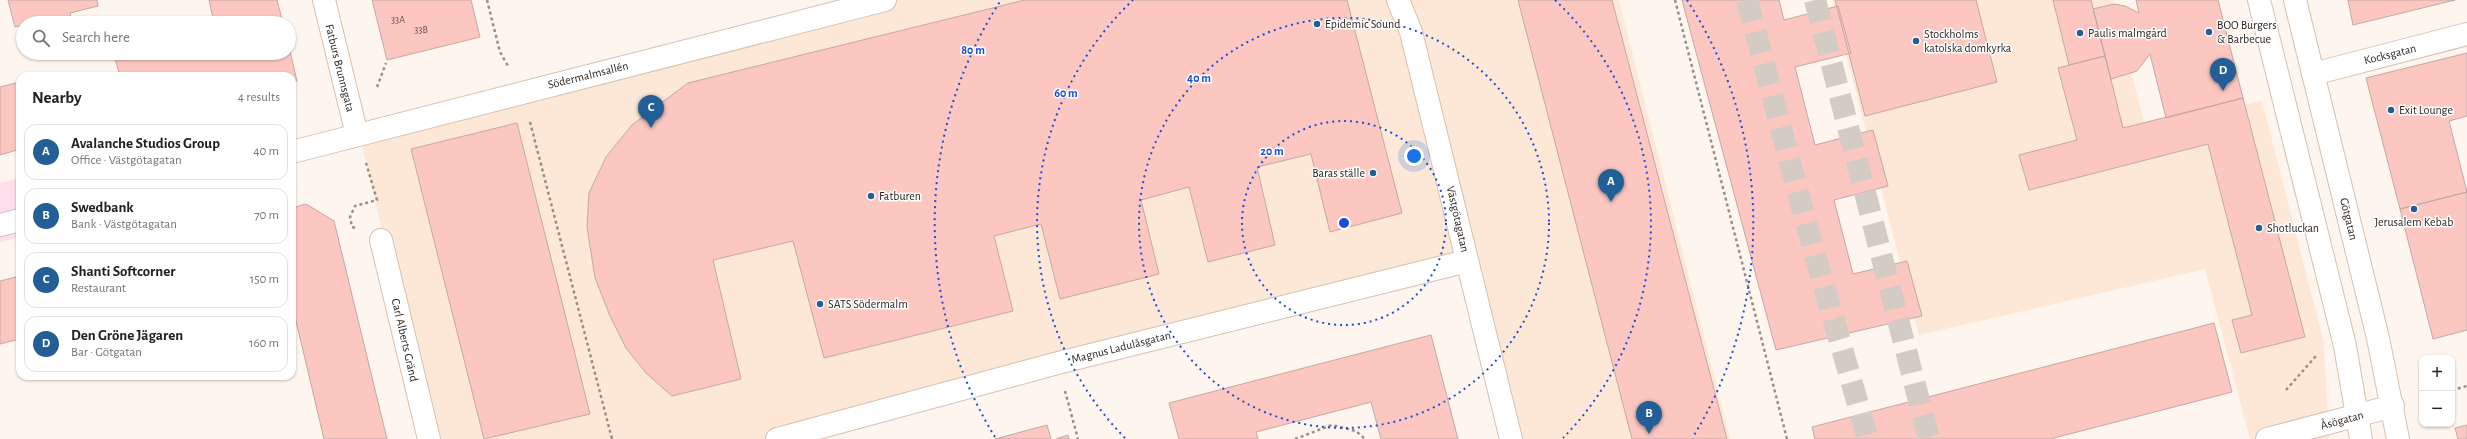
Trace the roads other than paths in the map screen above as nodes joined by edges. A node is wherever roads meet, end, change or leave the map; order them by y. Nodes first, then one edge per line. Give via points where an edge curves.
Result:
1 (324, 0) edge
2 (885, 0) edge
3 (1398, 0) edge
4 (2260, 0) edge
5 (2295, 0) edge
6 (2467, 34) edge
7 (2313, 74) junction
8 (357, 135) junction
9 (296, 151) edge
10 (16, 221) edge
11 (0, 225) edge
12 (381, 240) dead end
13 (1467, 261) junction
14 (2393, 406) junction
15 (2359, 416) junction
16 (429, 439) edge
17 (777, 439) edge
18 (1511, 439) edge
19 (2267, 439) edge
20 (2361, 439) edge
21 (2398, 439) edge

1 - 8 street, Fatburs Brunnsgata
2 - 8 street, Södermalmsallén
3 - 13 street, Västgötagatan via 1411,32
4 - 15 street via 2345,346
5 - 7 street, Götgatan
6 - 7 street, Kocksgatan
7 - 14 street, Götgatan
8 - 9 street, Södermalmsallén
10 - 11 street
12 - 16 street, Carl Alberts Gränd
13 - 17 street, Magnus Ladulåsgatan via 1058,363
13 - 18 street, Västgötagatan
14 - 15 street, Åsögatan
14 - 21 street, Götgatan
15 - 19 street, Åsögatan
15 - 20 street

